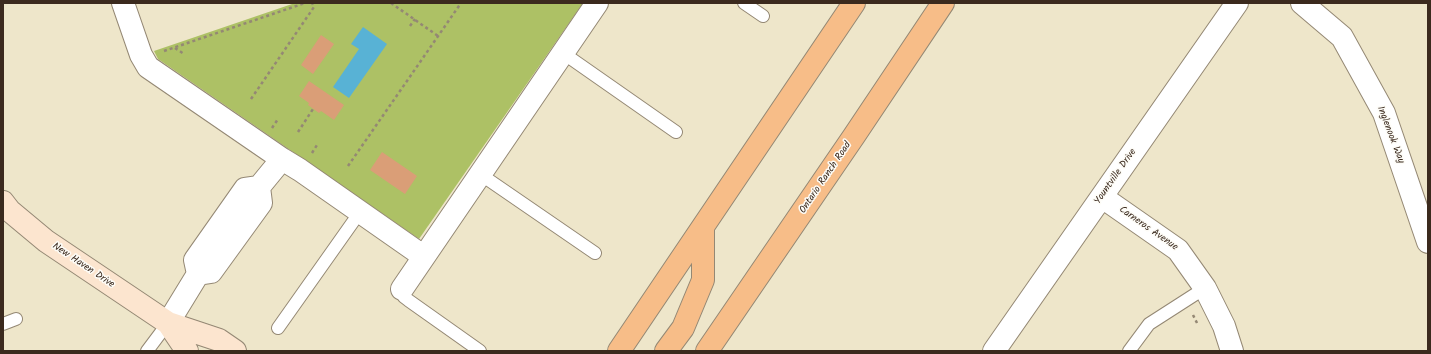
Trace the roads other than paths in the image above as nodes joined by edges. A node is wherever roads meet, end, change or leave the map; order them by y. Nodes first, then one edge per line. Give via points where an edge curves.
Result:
1 (123, 3) edge
2 (597, 3) edge
3 (744, 3) edge
4 (854, 3) edge
5 (943, 3) edge
6 (1238, 3) edge
7 (1302, 3) edge
8 (763, 16) dead end
9 (563, 53) junction
10 (676, 132) dead end
11 (282, 159) junction
12 (480, 174) junction
13 (1102, 197) junction
14 (3, 202) edge
15 (360, 212) junction
16 (703, 228) junction
17 (1428, 242) edge
18 (595, 254) dead end
19 (423, 256) junction
20 (1205, 288) junction
21 (402, 289) joint
22 (16, 320) dead end
23 (168, 323) junction
24 (3, 324) edge
25 (278, 328) dead end
26 (147, 351) edge
27 (187, 351) edge
28 (235, 351) edge
29 (480, 351) edge
30 (619, 351) edge
31 (666, 351) edge
32 (707, 351) edge
33 (994, 351) edge
34 (1130, 351) edge
35 (1232, 351) edge

1 - 11 street via 141,55 148,67
2 - 9 street
3 - 8 lane
4 - 16 main road
5 - 32 main road, Ontario Ranch Road
6 - 13 street, Yountville Drive
7 - 17 street, Inglenook Way via 1342,37 1384,113
9 - 10 lane
9 - 12 street
11 - 15 street
11 - 23 street via 260,187 261,203 211,272 198,274
12 - 18 lane
12 - 19 street
13 - 20 street, Carneros Avenue via 1178,250
13 - 33 street, Yountville Drive
14 - 23 street, New Haven Drive via 10,211 46,240
15 - 19 street
15 - 25 lane
16 - 30 main road
16 - 31 main road via 703,280 683,328
19 - 21 street
20 - 34 lane via 1149,324
20 - 35 street, Carneros Avenue via 1224,326
21 - 29 lane via 404,297
22 - 24 lane
23 - 26 lane
23 - 27 street, New Haven Drive
23 - 28 street, New Haven Drive via 219,340

